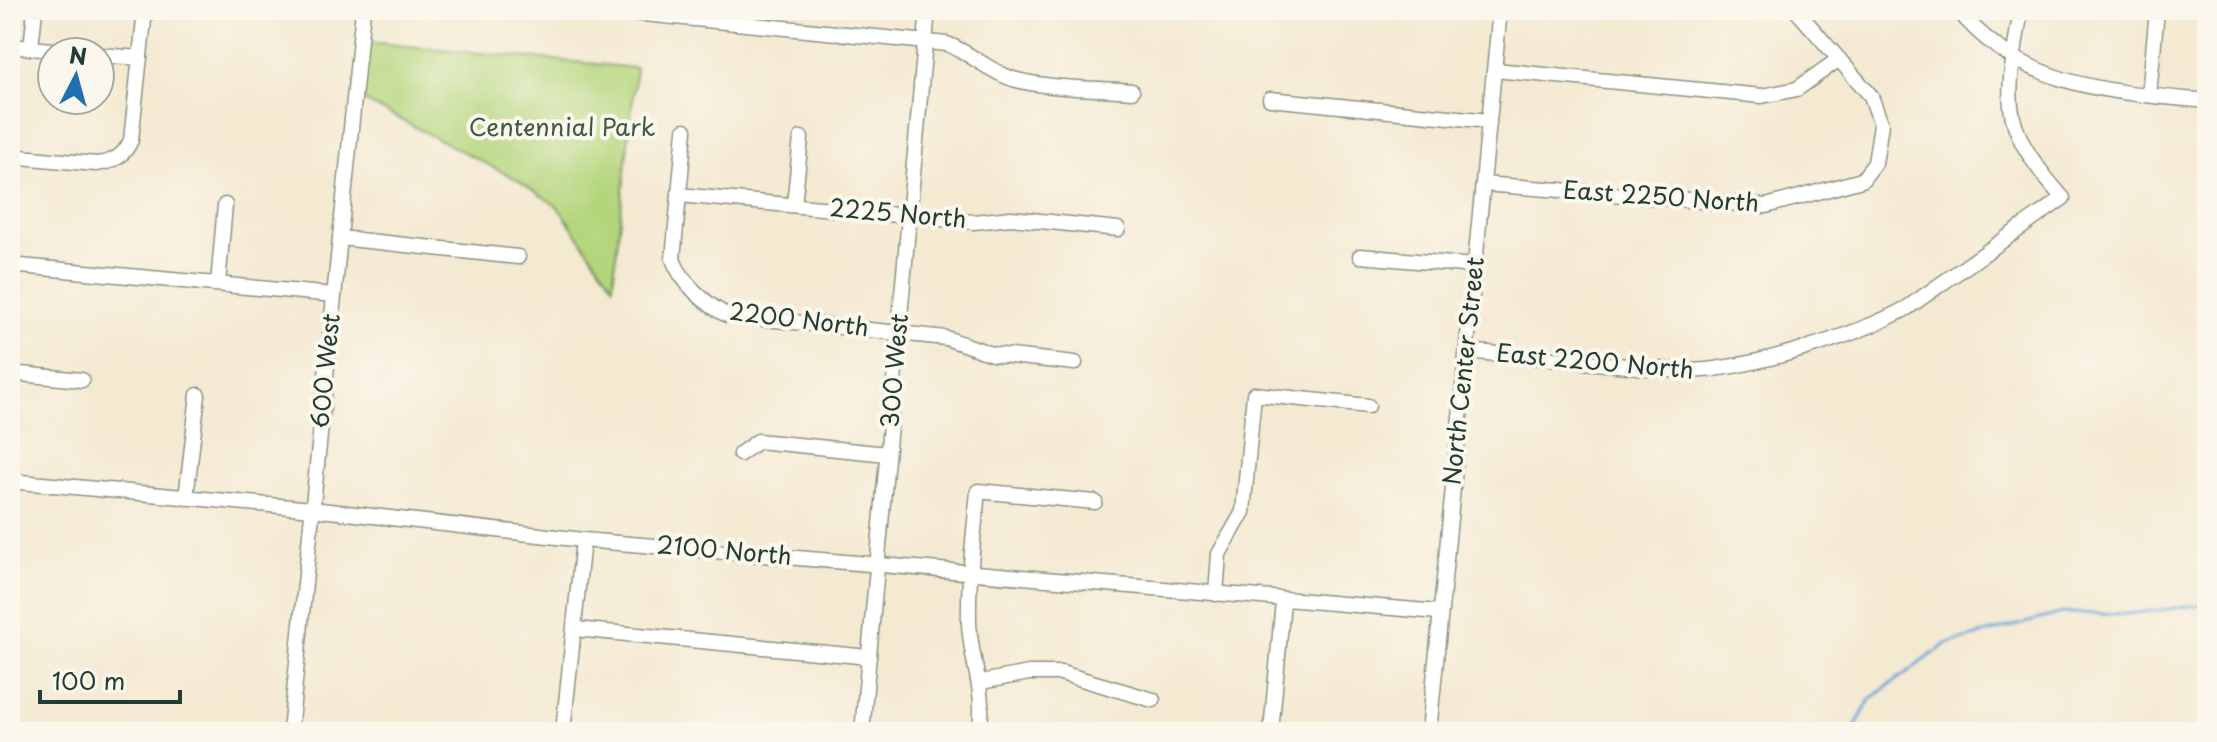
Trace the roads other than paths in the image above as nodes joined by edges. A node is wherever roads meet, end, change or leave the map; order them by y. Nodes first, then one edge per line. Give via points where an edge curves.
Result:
1 (35, 10) edge
2 (145, 10) edge
3 (363, 10) edge
4 (603, 10) edge
5 (928, 10) edge
6 (1500, 10) edge
7 (1796, 10) edge
8 (1958, 10) edge
9 (2021, 10) edge
10 (2157, 10) edge
11 (924, 42) junction
12 (10, 46) edge
13 (31, 48) junction
14 (36, 48) edge
15 (116, 56) edge
16 (140, 58) junction
17 (2013, 58) junction
18 (1839, 59) junction
19 (1495, 70) junction
20 (1132, 91) dead end
21 (2149, 95) junction
22 (1270, 99) dead end
23 (2207, 101) edge
24 (1489, 121) junction
25 (685, 130) dead end
26 (801, 138) dead end
27 (10, 156) edge
28 (1483, 184) junction
29 (679, 195) junction
30 (225, 205) dead end
31 (794, 205) junction
32 (908, 216) junction
33 (1118, 229) dead end
34 (340, 238) junction
35 (1360, 256) dead end
36 (518, 257) dead end
37 (10, 265) edge
38 (1474, 266) junction
39 (218, 284) junction
40 (334, 295) junction
41 (898, 332) junction
42 (1466, 351) junction
43 (1075, 363) dead end
44 (10, 373) edge
45 (82, 380) dead end
46 (198, 395) dead end
47 (1368, 406) dead end
48 (740, 454) dead end
49 (887, 454) junction
50 (10, 481) edge
51 (186, 498) junction
52 (1095, 502) dead end
53 (312, 509) junction
54 (583, 540) junction
55 (878, 564) junction
56 (970, 571) junction
57 (1216, 594) junction
58 (1283, 601) junction
59 (1439, 612) junction
60 (575, 629) junction
61 (869, 657) junction
62 (981, 682) junction
63 (1153, 700) dead end
64 (290, 732) edge
65 (563, 732) edge
66 (862, 732) edge
67 (979, 732) edge
68 (1271, 732) edge
69 (1429, 732) edge

1 - 13 street
2 - 16 street
3 - 34 street, 600 West
4 - 11 street
5 - 11 street, 300 West
6 - 19 street, North Center Street
7 - 18 street
8 - 17 street
9 - 17 street
10 - 21 street
11 - 20 street via 962,50 986,68 1017,80
11 - 32 street, 300 West
12 - 13 street
13 - 14 street
15 - 16 street
16 - 27 street via 131,140 120,157 96,164
17 - 21 street via 2074,85
17 - 42 street, East 2200 North via 2010,101 2017,138 2063,198 1885,320 1753,363 1714,370
18 - 19 street via 1797,89 1762,96
18 - 28 street, East 2250 North via 1880,113 1875,163 1862,180 1766,206
19 - 24 street, North Center Street
21 - 23 street
22 - 24 street
24 - 28 street, North Center Street
25 - 29 street
26 - 31 street
28 - 38 street, North Center Street
29 - 31 street, 2225 North
29 - 41 street, 2200 North via 673,259 711,308 727,315
30 - 39 street
31 - 32 street, 2225 North
32 - 33 street, 2225 North via 974,222 1011,218
32 - 41 street, 300 West
34 - 36 street
34 - 40 street, 600 West
35 - 38 street
37 - 39 street
38 - 42 street, North Center Street
39 - 40 street
40 - 53 street, 600 West
41 - 43 street, 2200 North via 946,338 992,354
41 - 49 street, 300 West
42 - 59 street, North Center Street
44 - 45 street
46 - 51 street
47 - 57 street via 1254,394 1243,512 1219,554
48 - 49 street via 758,441
49 - 55 street, 300 West
50 - 51 street, 2100 North
51 - 53 street, 2100 North
52 - 56 street via 978,491
53 - 54 street, 2100 North
53 - 64 street, 600 West
54 - 55 street, 2100 North
54 - 60 street
55 - 56 street, 2100 North
55 - 61 street, 300 West
56 - 57 street, 2100 North
56 - 62 street via 969,624
57 - 58 street, 2100 North
58 - 59 street, 2100 North
58 - 68 street
59 - 69 street, North Center Street
60 - 61 street
60 - 65 street
61 - 66 street, 300 West
62 - 63 street via 1061,673
62 - 67 street

